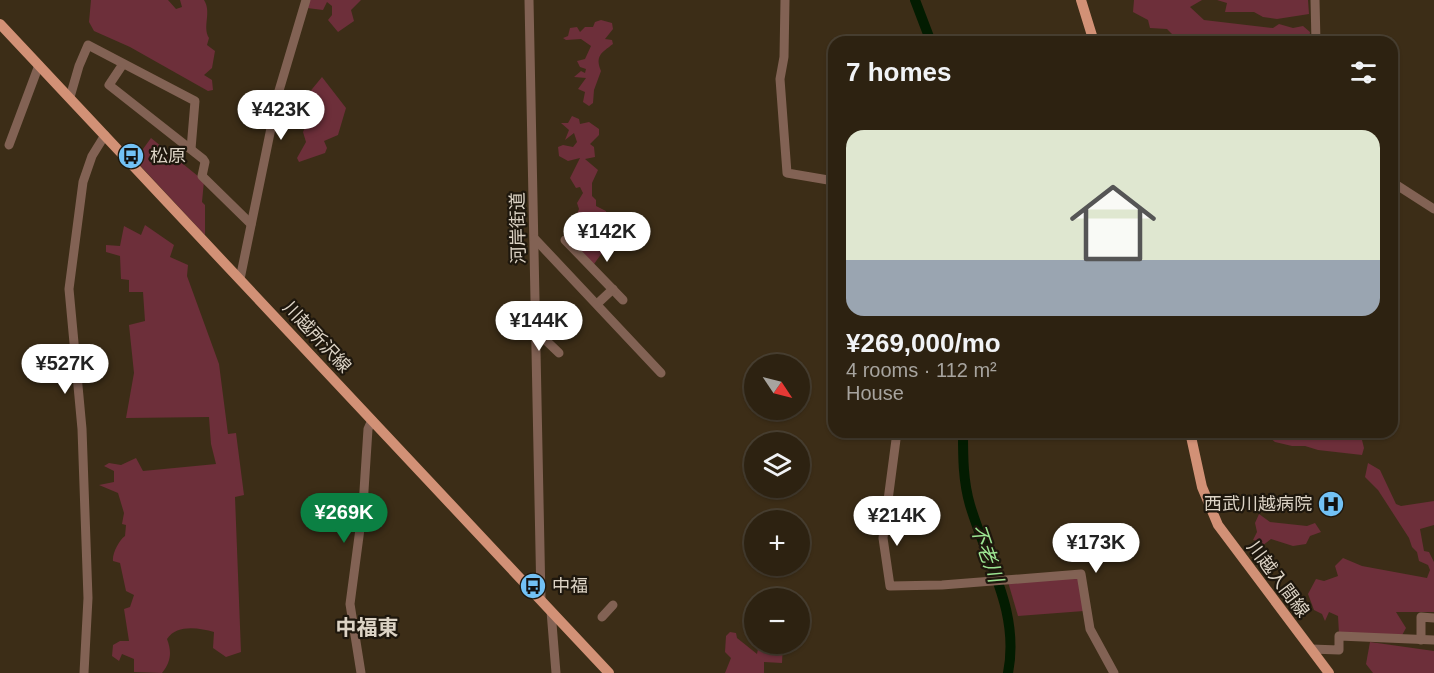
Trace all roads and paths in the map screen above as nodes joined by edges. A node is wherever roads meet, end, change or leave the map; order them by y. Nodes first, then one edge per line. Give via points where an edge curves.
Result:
1 (306, 0) edge
2 (529, 0) edge
3 (785, 0) edge
4 (1081, 0) edge
5 (1315, 0) edge
6 (0, 24) edge
7 (1092, 36) edge
8 (1316, 36) edge
9 (123, 64) junction
10 (39, 65) junction
11 (70, 97) junction
12 (105, 135) junction
13 (9, 145) dead end
14 (191, 149) junction
15 (828, 180) edge
16 (1398, 186) edge
17 (1434, 209) edge
18 (251, 225) junction
19 (535, 239) junction
20 (555, 260) junction
21 (240, 279) junction
22 (613, 289) junction
23 (623, 300) dead end
24 (597, 304) junction
25 (536, 331) junction
26 (559, 353) dead end
27 (661, 373) dead end
28 (372, 420) junction
29 (896, 438) edge
30 (1191, 438) edge
31 (541, 600) junction
32 (613, 605) dead end
33 (551, 611) junction
34 (602, 617) dead end
35 (1434, 618) edge
36 (1421, 640) junction
37 (1434, 640) edge
38 (1311, 649) junction
39 (84, 673) edge
40 (362, 673) edge
41 (556, 673) edge
42 (609, 673) edge
43 (1114, 673) edge
44 (1329, 673) edge

1 - 18 street via 278,93
2 - 19 street, 河岸街道
3 - 15 street via 780,79 787,173
4 - 7 main road
5 - 8 street
6 - 10 main road, 川越所沢線
9 - 11 street via 87,45
9 - 14 street via 195,101
9 - 14 street via 109,85
10 - 11 main road, 川越所沢線
10 - 13 street
11 - 12 main road, 川越所沢線
12 - 21 main road, 川越所沢線
12 - 39 street via 83,182 69,289 82,429 88,598
14 - 18 street via 205,162 202,176
16 - 17 street
18 - 21 street
19 - 20 street
19 - 25 street, 河岸街道
20 - 22 street via 568,242
20 - 24 street
21 - 28 main road, 川越所沢線
22 - 23 street
22 - 24 street
24 - 27 street
25 - 26 street
25 - 31 street, 河岸街道
28 - 31 main road, 川越所沢線
28 - 40 street via 350,604
29 - 43 street via 883,538 890,586 1081,574 1090,629
30 - 38 main road, 川越入間線 via 1202,487 1218,525
31 - 33 main road, 川越所沢線
32 - 34 street
33 - 41 street
33 - 42 main road, 川越所沢線
35 - 36 street via 1421,617
36 - 37 street
36 - 38 street via 1339,636 1339,650
38 - 44 main road, 川越入間線

